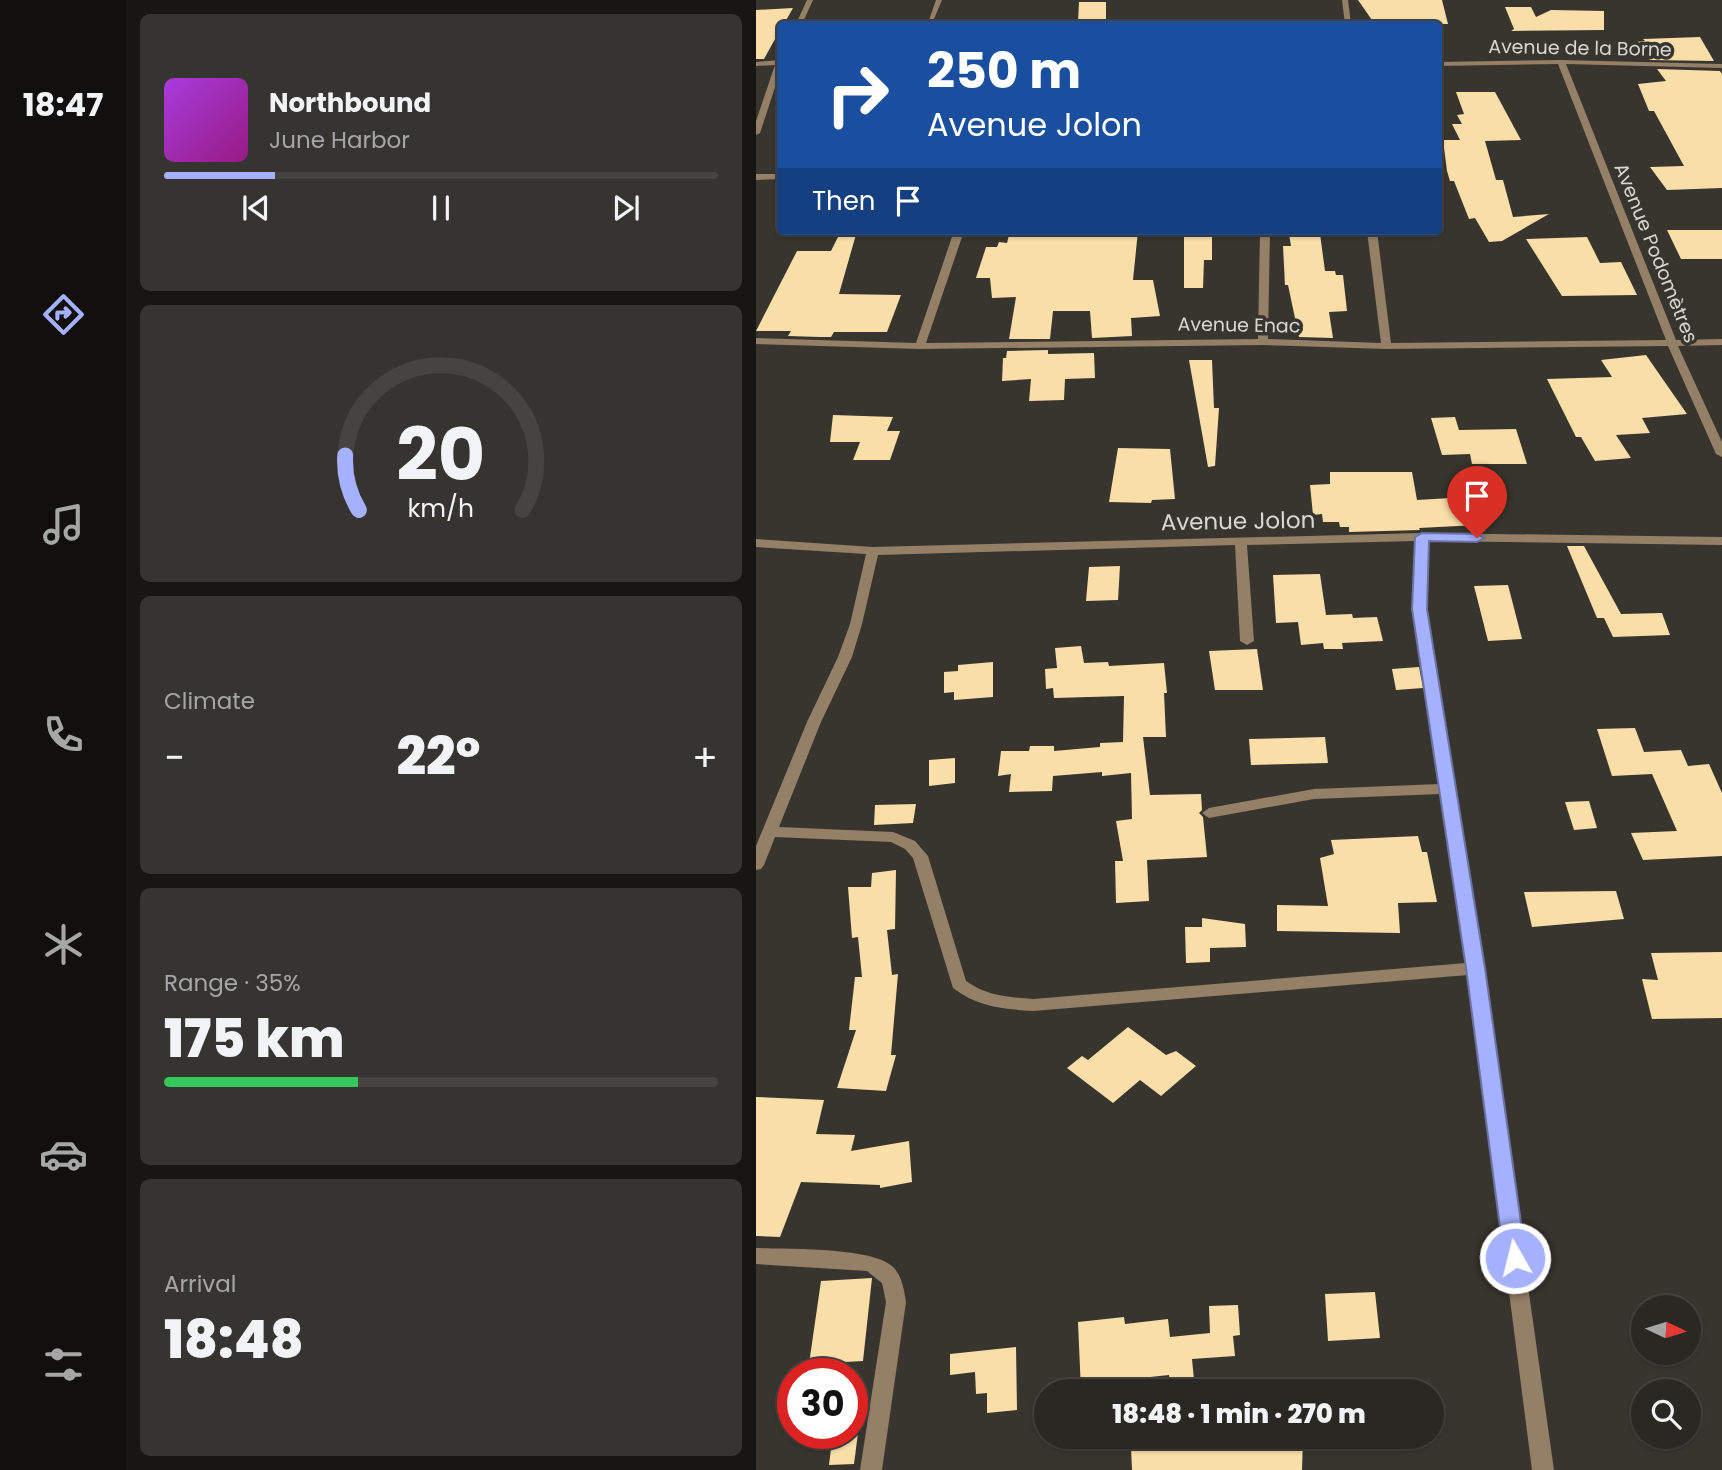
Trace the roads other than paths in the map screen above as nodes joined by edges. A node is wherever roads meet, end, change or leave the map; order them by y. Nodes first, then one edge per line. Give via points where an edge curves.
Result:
1 (810, 0) edge
2 (939, 0) edge
3 (1345, 0) edge
4 (930, 19) dead end
5 (800, 21) edge
6 (1348, 21) edge
7 (1561, 62) junction
8 (777, 63) edge
9 (756, 64) edge
10 (1442, 64) edge
11 (1722, 66) edge
12 (777, 72) edge
13 (756, 133) edge
14 (756, 177) edge
15 (777, 177) edge
16 (957, 235) edge
17 (1265, 235) edge
18 (1372, 235) edge
19 (756, 341) edge
20 (1263, 342) junction
21 (1722, 342) edge
22 (920, 345) junction
23 (1673, 345) junction
24 (1386, 346) junction
25 (1722, 454) edge
26 (1422, 537) junction
27 (1722, 541) edge
28 (1241, 542) junction
29 (756, 543) edge
30 (873, 551) junction
31 (1247, 641) dead end
32 (1447, 789) junction
33 (1209, 813) dead end
34 (769, 832) junction
35 (756, 865) edge
36 (1475, 968) junction
37 (756, 1256) edge
38 (871, 1470) edge
39 (1543, 1470) edge

1 - 5 street
2 - 4 lane
3 - 6 street
7 - 10 street, Avenue de la Borne
7 - 11 street, Avenue de la Borne
7 - 23 street, Avenue Podomètres
8 - 9 street
12 - 13 street
14 - 15 street
16 - 22 street
17 - 20 street
18 - 24 street
19 - 22 street, Avenue Enac
20 - 22 street, Avenue Enac
20 - 24 street, Avenue Enac
21 - 23 street, Avenue Enac
23 - 24 street, Avenue Enac
23 - 25 street, Avenue Podomètres
26 - 27 street, Avenue Jolon
26 - 28 street, Avenue Jolon
26 - 32 street via 1419,609
28 - 30 street, Avenue Jolon
28 - 31 street
29 - 30 street, Avenue Jolon
30 - 34 street via 845,657
32 - 33 street via 1314,794
32 - 36 street
34 - 35 street
34 - 36 street via 893,836 911,845 920,856 959,984 973,996 997,1003 1033,1005
36 - 39 street
37 - 38 street via 867,1263 890,1275 895,1302

